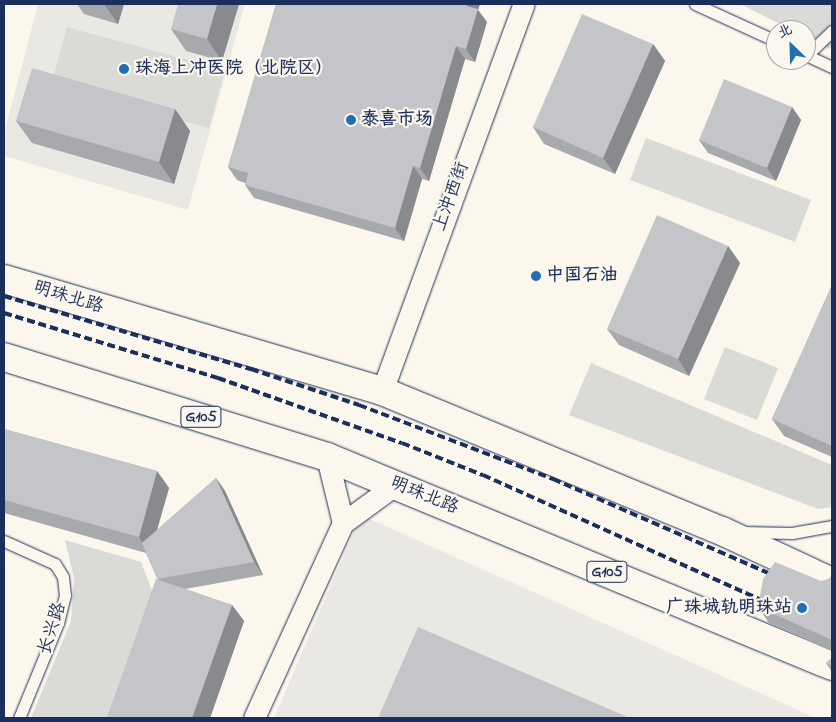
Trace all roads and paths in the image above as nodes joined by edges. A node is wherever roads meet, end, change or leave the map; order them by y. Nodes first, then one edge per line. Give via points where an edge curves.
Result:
1 (524, 4) edge
2 (695, 4) edge
3 (832, 31) edge
4 (766, 36) edge
5 (816, 46) edge
6 (816, 59) edge
7 (832, 67) edge
8 (4, 279) edge
9 (4, 357) edge
10 (382, 391) junction
11 (328, 457) junction
12 (396, 484) junction
13 (343, 523) junction
14 (832, 526) edge
15 (722, 532) junction
16 (4, 541) edge
17 (832, 582) edge
18 (826, 667) edge
19 (20, 718) edge
20 (254, 718) edge

1 - 10 street, 上沖西街
2 - 4 lane
3 - 5 lane
6 - 7 lane
8 - 10 highway, 明珠北路
9 - 11 highway, 明珠北路 / G105
10 - 15 highway, 明珠北路
11 - 12 highway, 明珠北路 / G105
11 - 13 street
12 - 13 street
12 - 18 highway, 明珠北路 / G105
13 - 20 street
14 - 15 lane via 792,532
15 - 17 highway, 明珠北路
16 - 19 lane, 长兴路 via 55,564 63,577 65,595 58,623

